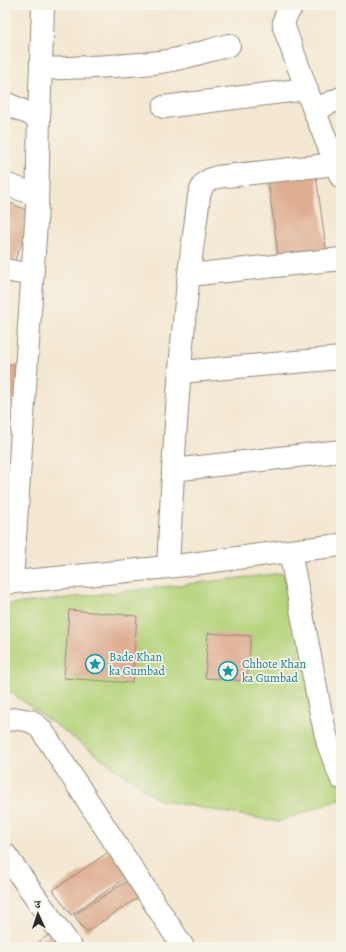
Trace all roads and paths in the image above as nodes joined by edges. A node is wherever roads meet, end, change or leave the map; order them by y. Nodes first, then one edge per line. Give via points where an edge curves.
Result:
1 (293, 5) edge
2 (43, 8) dead end
3 (229, 45) dead end
4 (41, 69) junction
5 (306, 89) junction
6 (341, 98) edge
7 (5, 103) edge
8 (164, 107) dead end
9 (314, 110) junction
10 (39, 118) junction
11 (339, 170) edge
12 (5, 184) edge
13 (37, 195) junction
14 (341, 259) edge
15 (5, 270) edge
16 (189, 274) junction
17 (32, 275) junction
18 (341, 358) edge
19 (180, 372) junction
20 (341, 451) edge
21 (173, 470) junction
22 (341, 545) edge
23 (290, 551) junction
24 (168, 567) junction
25 (8, 583) edge
26 (5, 720) edge
27 (341, 778) edge
28 (5, 854) edge
29 (71, 947) edge
30 (183, 947) edge

1 - 5 street via 283,22
2 - 4 street
3 - 4 street via 161,62
4 - 10 street
5 - 8 street
5 - 9 street
6 - 9 street
7 - 10 street
9 - 11 street
10 - 13 street
11 - 16 street via 217,177 202,184
12 - 13 street
13 - 17 street
14 - 16 street
15 - 17 street
16 - 19 street
17 - 25 street
18 - 19 street
19 - 21 street
20 - 21 street
21 - 24 street
22 - 23 street
23 - 24 street
23 - 27 street via 320,709 328,744
24 - 25 street
26 - 30 street via 31,721 41,729
28 - 29 street

